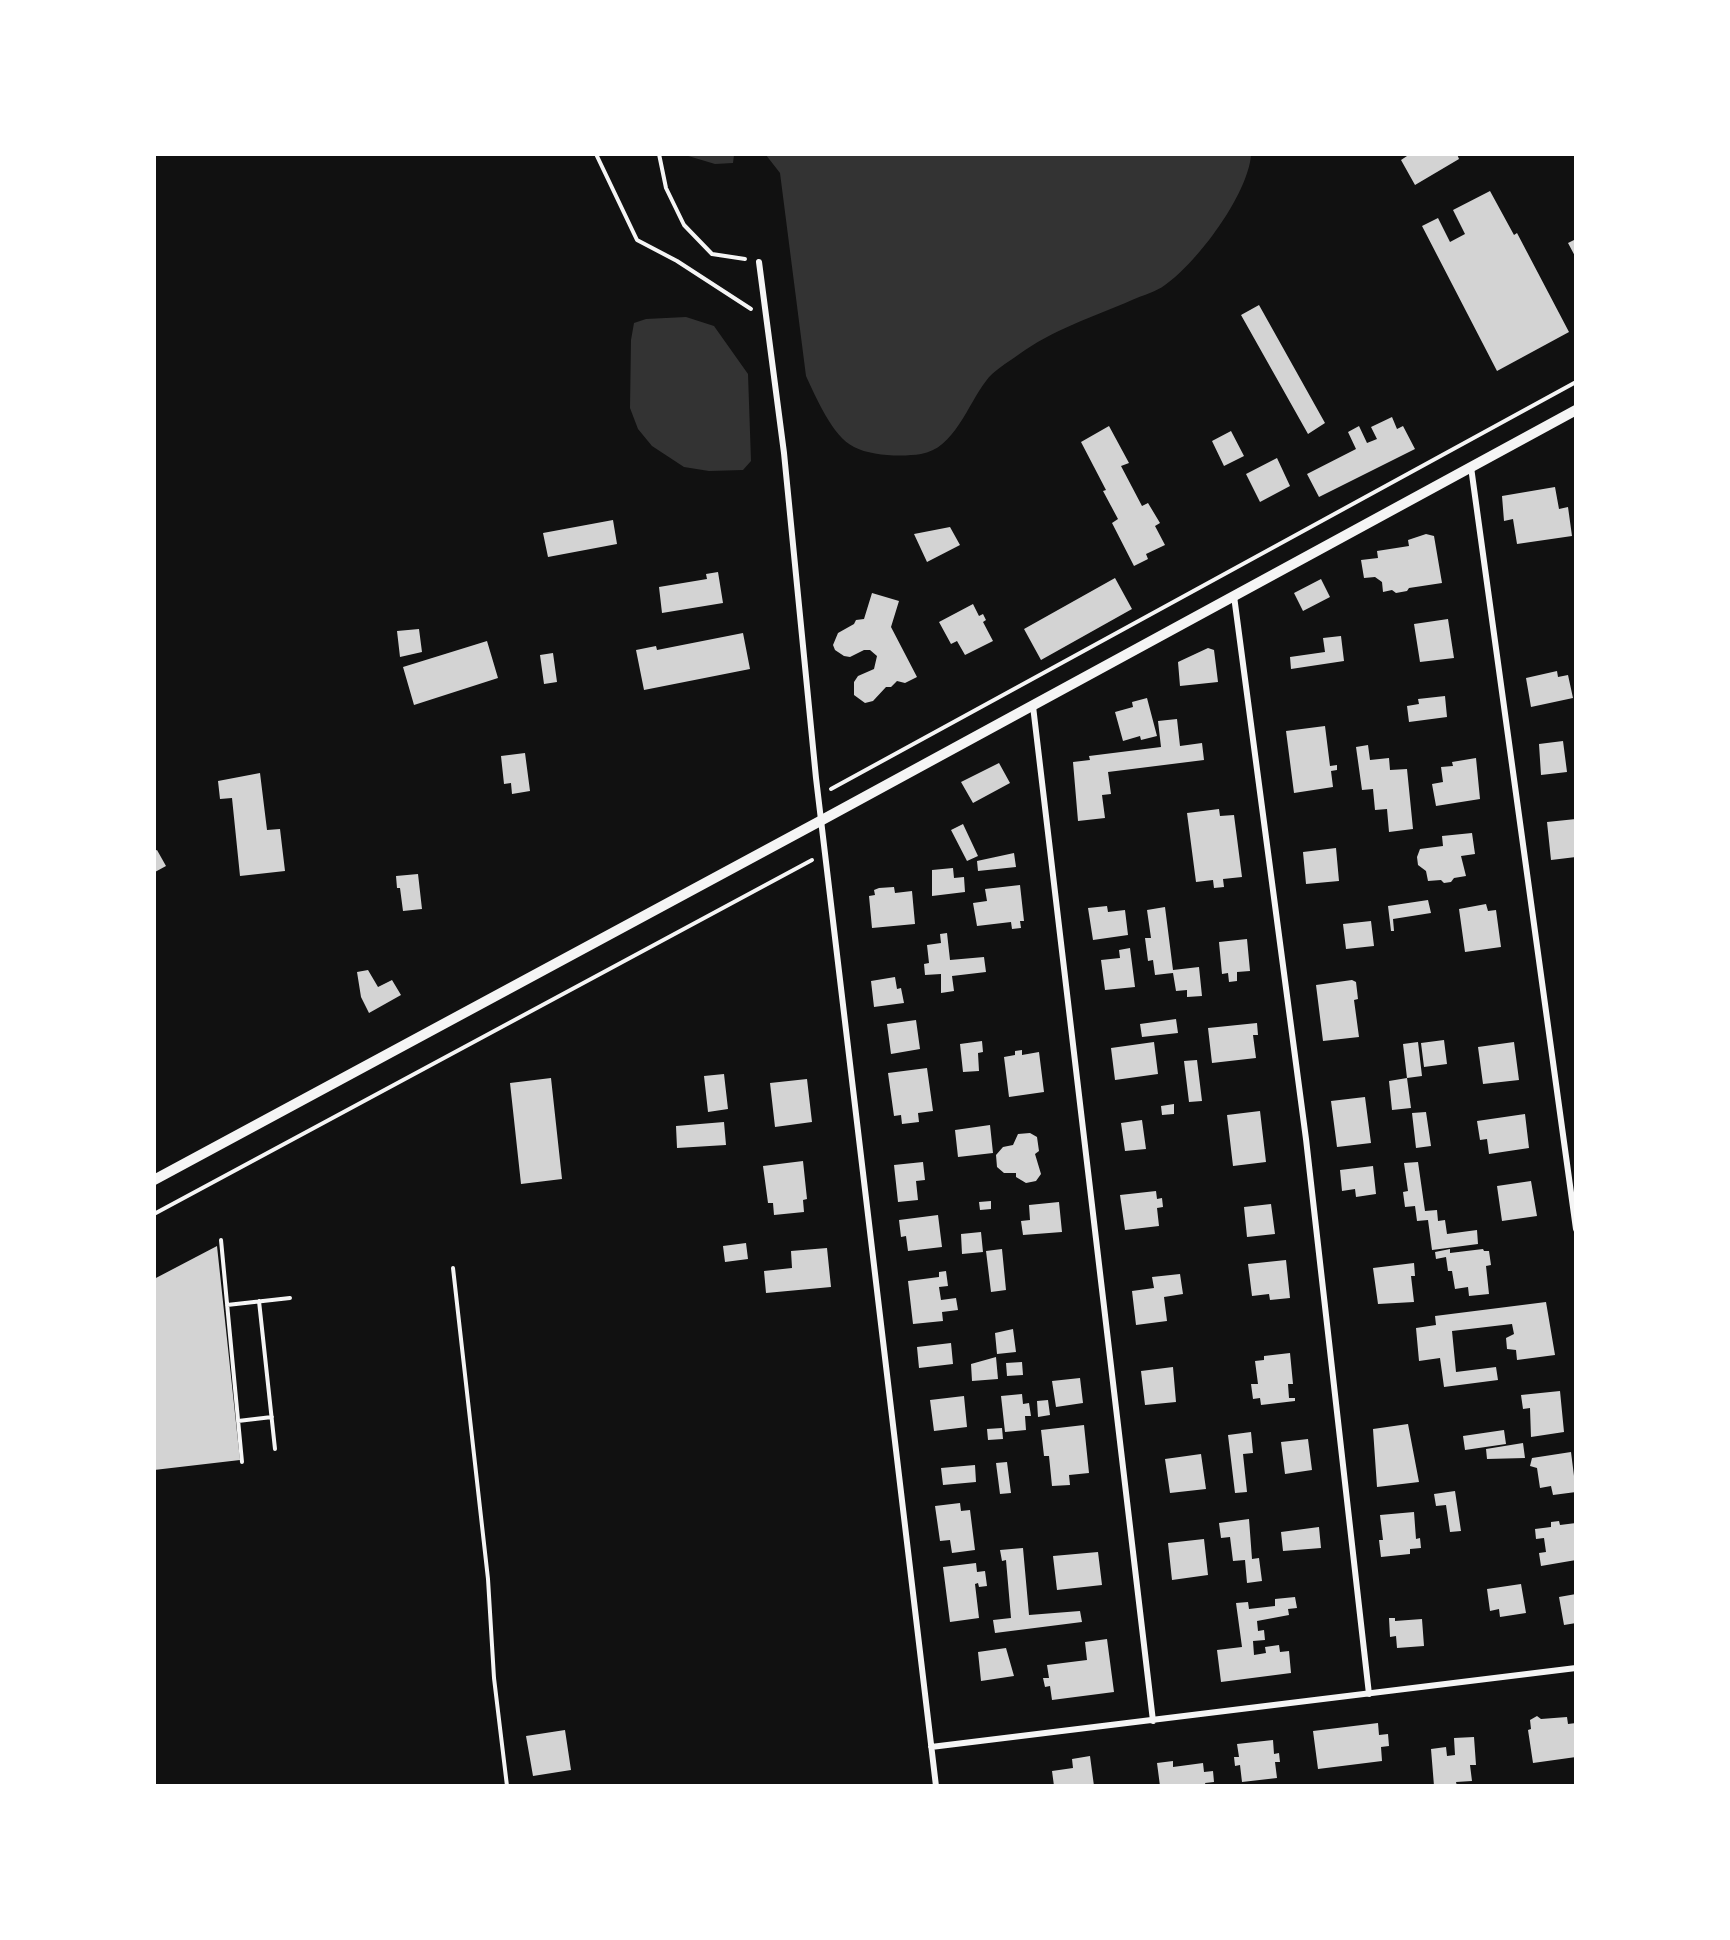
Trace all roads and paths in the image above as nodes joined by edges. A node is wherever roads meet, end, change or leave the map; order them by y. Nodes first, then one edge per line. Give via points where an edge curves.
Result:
1 (596, 154) edge
2 (659, 154) edge
3 (759, 262) joint
4 (766, 319) junction
5 (1575, 382) edge
6 (1575, 410) edge
7 (1471, 467) junction
8 (1234, 596) junction
9 (1033, 706) junction
10 (819, 796) junction
11 (822, 820) junction
12 (826, 852) junction
13 (154, 1179) edge
14 (154, 1214) edge
15 (1575, 1229) edge
16 (221, 1240) dead end
17 (453, 1268) dead end
18 (290, 1298) dead end
19 (259, 1301) junction
20 (227, 1305) junction
21 (272, 1417) junction
22 (238, 1420) junction
23 (275, 1449) dead end
24 (242, 1462) dead end
25 (1575, 1668) edge
26 (1369, 1694) junction
27 (1153, 1721) junction
28 (931, 1747) junction
29 (507, 1785) edge
30 (936, 1785) edge

1 - 4 path via 637,240
2 - 3 path via 666,188 684,225 712,254
3 - 4 street
4 - 10 street via 784,453
5 - 10 path
6 - 7 street
7 - 8 street
7 - 15 street
8 - 9 street
8 - 26 street via 1311,1185
9 - 11 street
9 - 27 street
10 - 11 street
11 - 12 street
11 - 13 street
12 - 14 path
12 - 28 street
16 - 20 path
17 - 29 path
18 - 19 path
19 - 20 path
19 - 21 path
20 - 22 path
21 - 22 path
21 - 23 path
22 - 24 path
25 - 26 street
26 - 27 street
27 - 28 street
28 - 30 street

